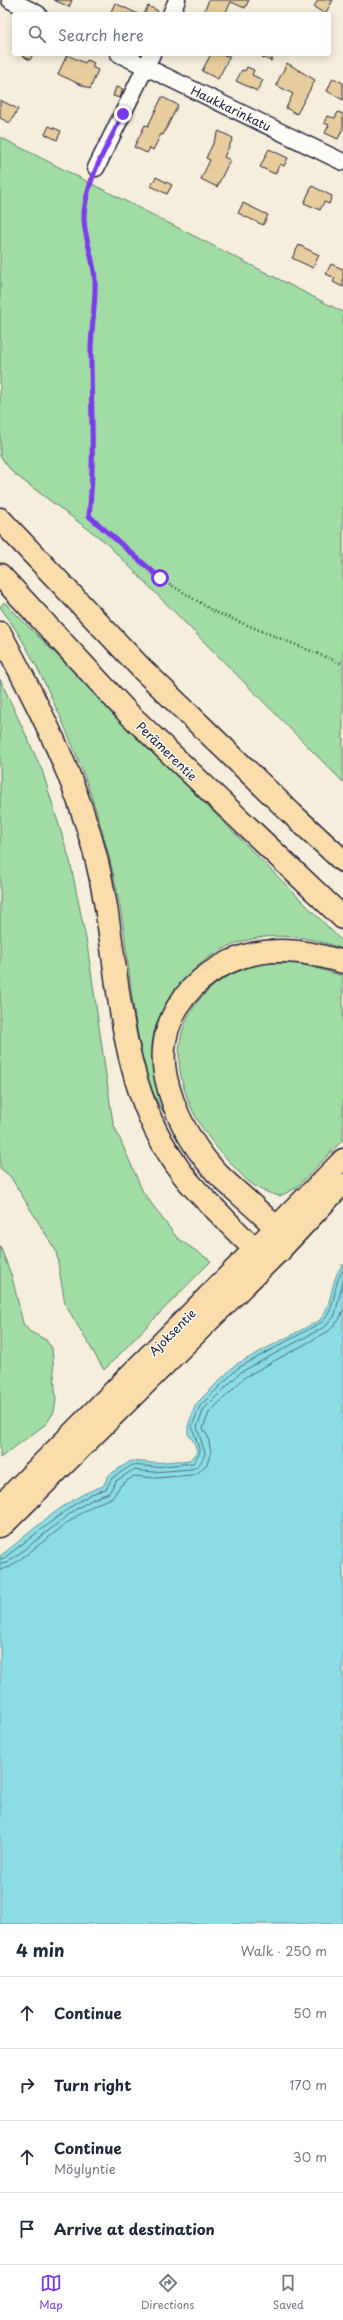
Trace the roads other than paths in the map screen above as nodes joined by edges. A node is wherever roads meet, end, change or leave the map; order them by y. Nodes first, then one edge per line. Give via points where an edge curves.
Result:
1 (10, 0) edge
2 (177, 0) edge
3 (34, 12) edge
4 (171, 12) edge
5 (128, 56) edge
6 (149, 61) edge
7 (343, 162) edge
8 (96, 168) road end
9 (0, 519) edge
10 (0, 575) edge
11 (0, 633) edge
12 (343, 861) edge
13 (343, 918) edge
14 (343, 962) edge
15 (343, 1160) edge
16 (343, 1184) edge
17 (276, 1228) junction
18 (255, 1248) junction
19 (280, 1251) junction
20 (0, 1505) edge
21 (0, 1527) edge

1 - 3 street
2 - 4 street
5 - 6 street, Haukkarinkatu
6 - 7 street, Haukkarinkatu
6 - 8 street
9 - 12 highway via 142,669
10 - 13 highway, Perämerentie via 128,713
11 - 18 highway via 30,690 76,790 92,843 108,916 123,1027 135,1076 149,1116 175,1163 203,1198
14 - 17 highway via 301,952 277,950 231,960 196,982 186,994 176,1009 165,1041 166,1077 177,1114 191,1138 216,1172
15 - 17 main road, Ajoksentie
16 - 19 main road, Ajoksentie
17 - 18 main road, Ajoksentie
17 - 19 highway
18 - 19 highway
18 - 20 main road, Ajoksentie
19 - 21 main road, Ajoksentie

